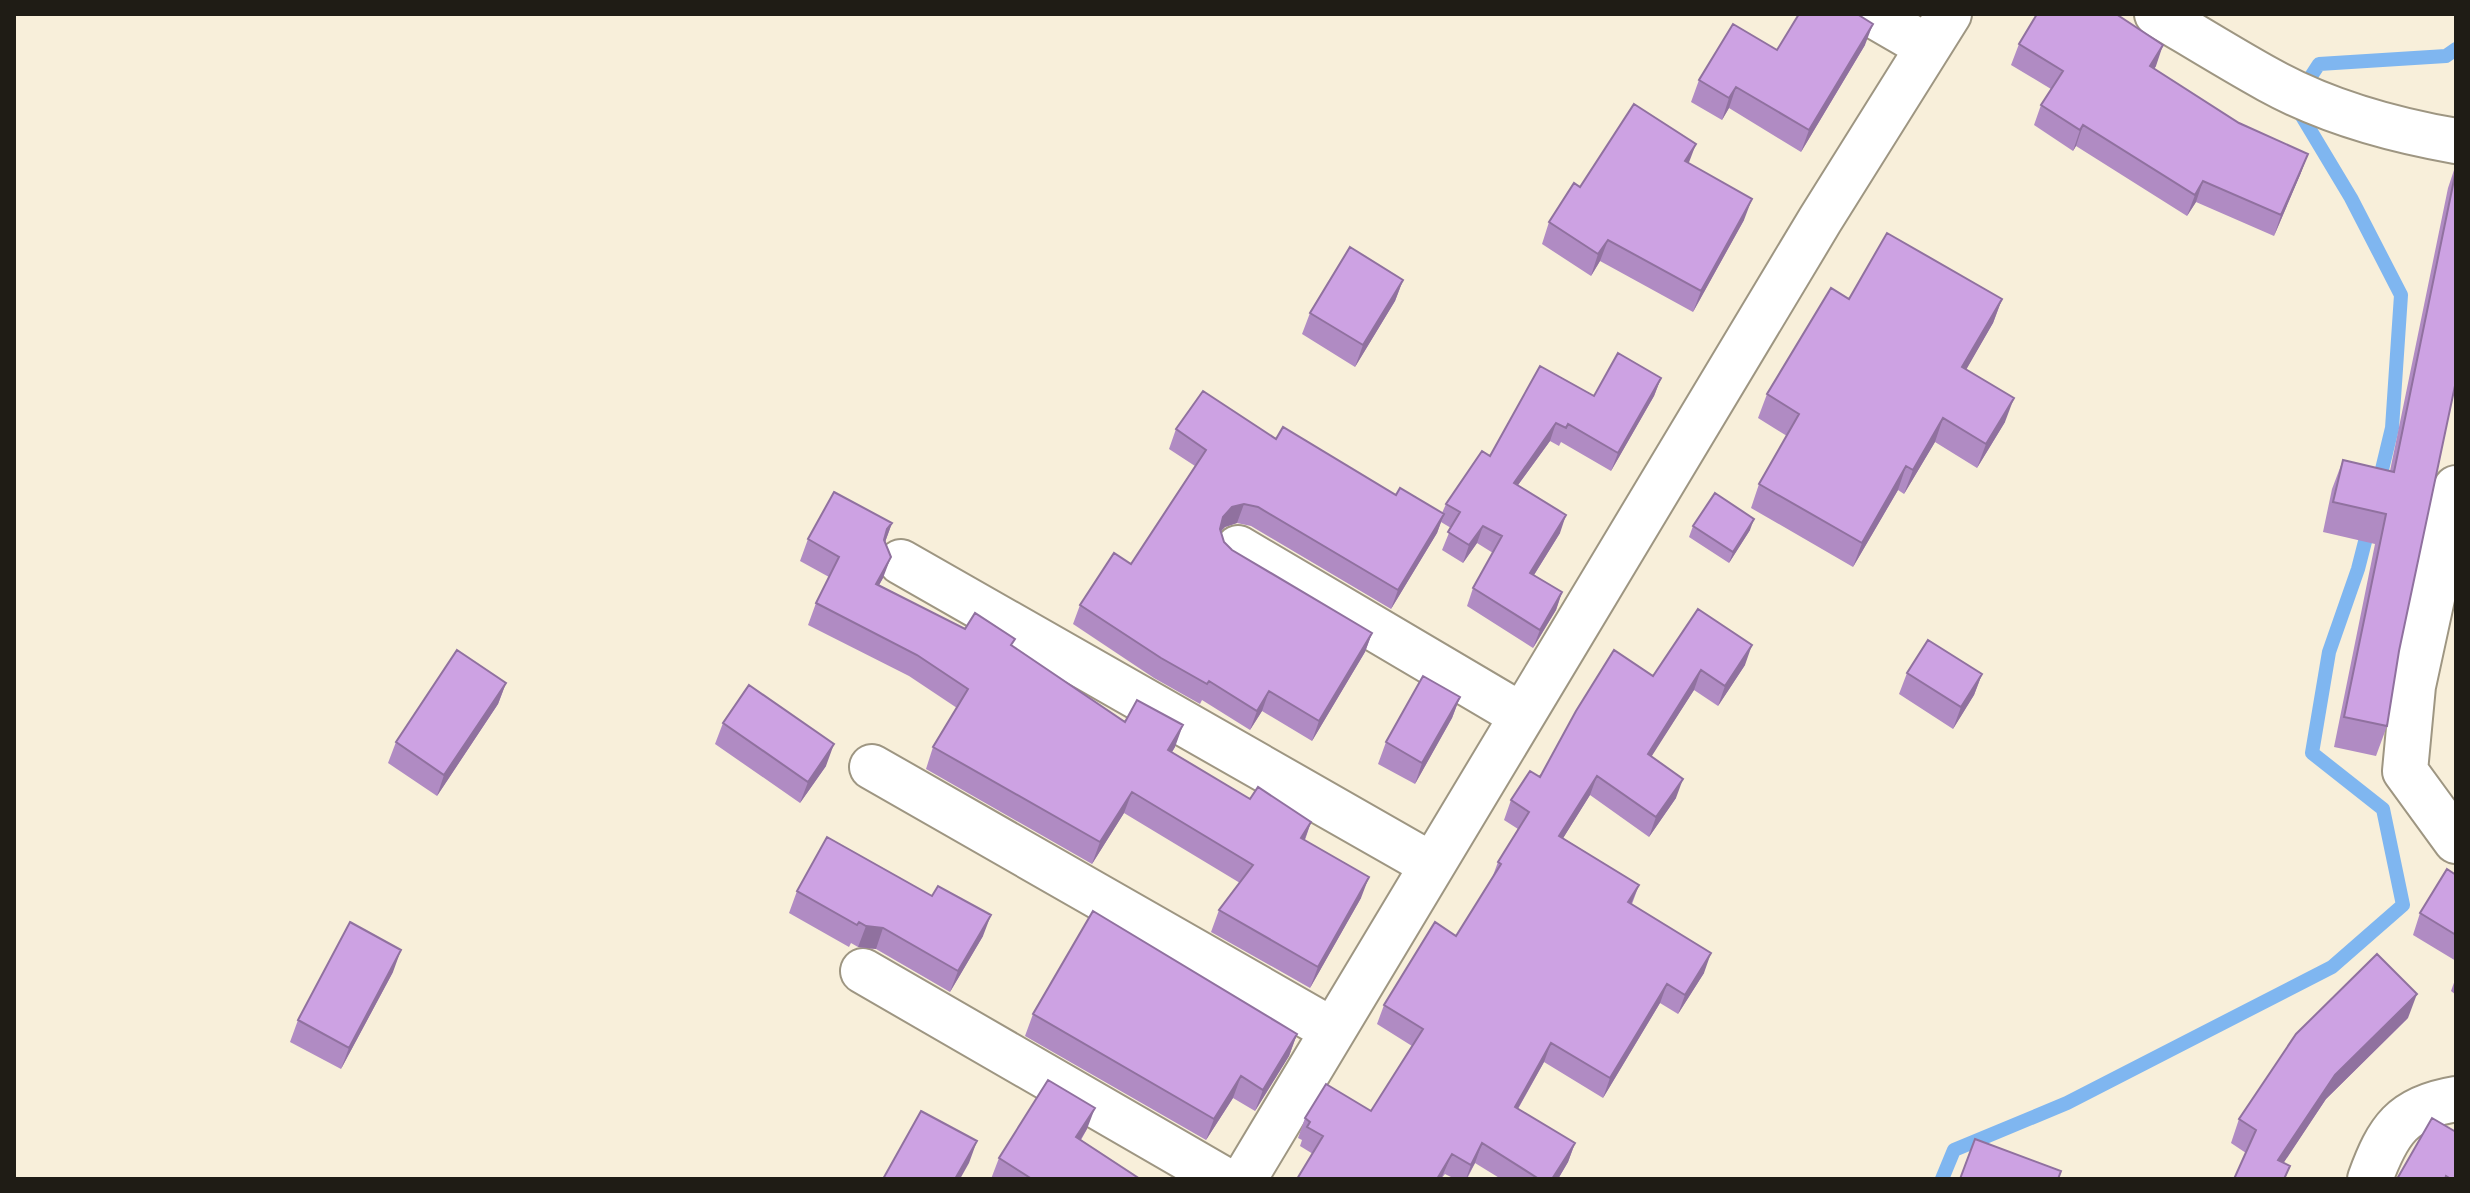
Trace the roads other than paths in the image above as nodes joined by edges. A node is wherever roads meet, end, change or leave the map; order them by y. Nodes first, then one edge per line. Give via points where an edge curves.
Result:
1 (1871, 14) edge
2 (2157, 14) edge
3 (1938, 30) edge
4 (2456, 141) edge
5 (2456, 488) edge
6 (1238, 548) dead end
7 (901, 562) dead end
8 (1521, 715) junction
9 (872, 767) dead end
10 (2456, 841) edge
11 (1432, 865) junction
12 (863, 971) dead end
13 (1332, 1030) junction
14 (2456, 1099) edge
15 (1223, 1179) edge
16 (1244, 1179) edge
17 (2370, 1179) edge

1 - 3 street
2 - 4 street via 2271,81 2333,108
3 - 8 street
5 - 10 street via 2413,686 2405,771
6 - 8 street
7 - 11 street
8 - 11 street
9 - 13 street
11 - 13 street
12 - 15 street
13 - 16 street
14 - 17 street via 2430,1103 2405,1117 2383,1144

